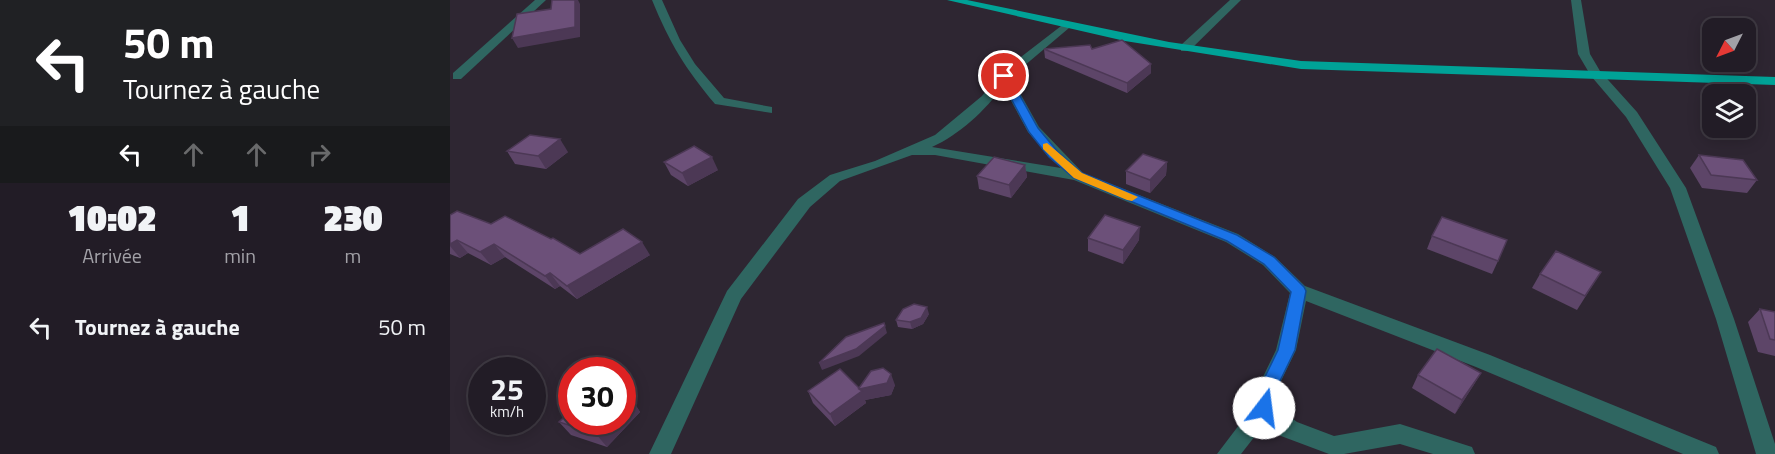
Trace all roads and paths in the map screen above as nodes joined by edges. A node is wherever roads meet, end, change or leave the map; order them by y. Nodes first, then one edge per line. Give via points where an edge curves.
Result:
1 (541, 0) edge
2 (657, 0) edge
3 (952, 0) edge
4 (1236, 0) edge
5 (1576, 0) edge
6 (1065, 26) junction
7 (1185, 48) junction
8 (1595, 73) junction
9 (457, 76) dead end
10 (1004, 76) junction
11 (1775, 81) edge
12 (767, 110) dead end
13 (907, 151) junction
14 (1078, 176) junction
15 (1299, 291) junction
16 (1264, 408) junction
17 (660, 454) edge
18 (1228, 454) edge
19 (1464, 454) edge
20 (1708, 454) edge
21 (1767, 454) edge

1 - 9 street
2 - 12 street via 690,66 720,101
3 - 6 main road
4 - 7 street
5 - 8 street via 1584,54
6 - 7 main road
6 - 10 street
7 - 8 main road via 1300,65
8 - 11 main road
8 - 21 street via 1632,115 1678,188 1725,319
10 - 13 street via 987,99 940,138
10 - 14 street via 1033,129
13 - 14 street via 935,150
13 - 17 street via 836,178 804,203 733,296
14 - 15 street via 1232,238 1269,261
15 - 16 street via 1287,350 1271,381
15 - 20 street via 1483,361
16 - 18 street
16 - 19 street via 1289,429 1334,446 1400,434

